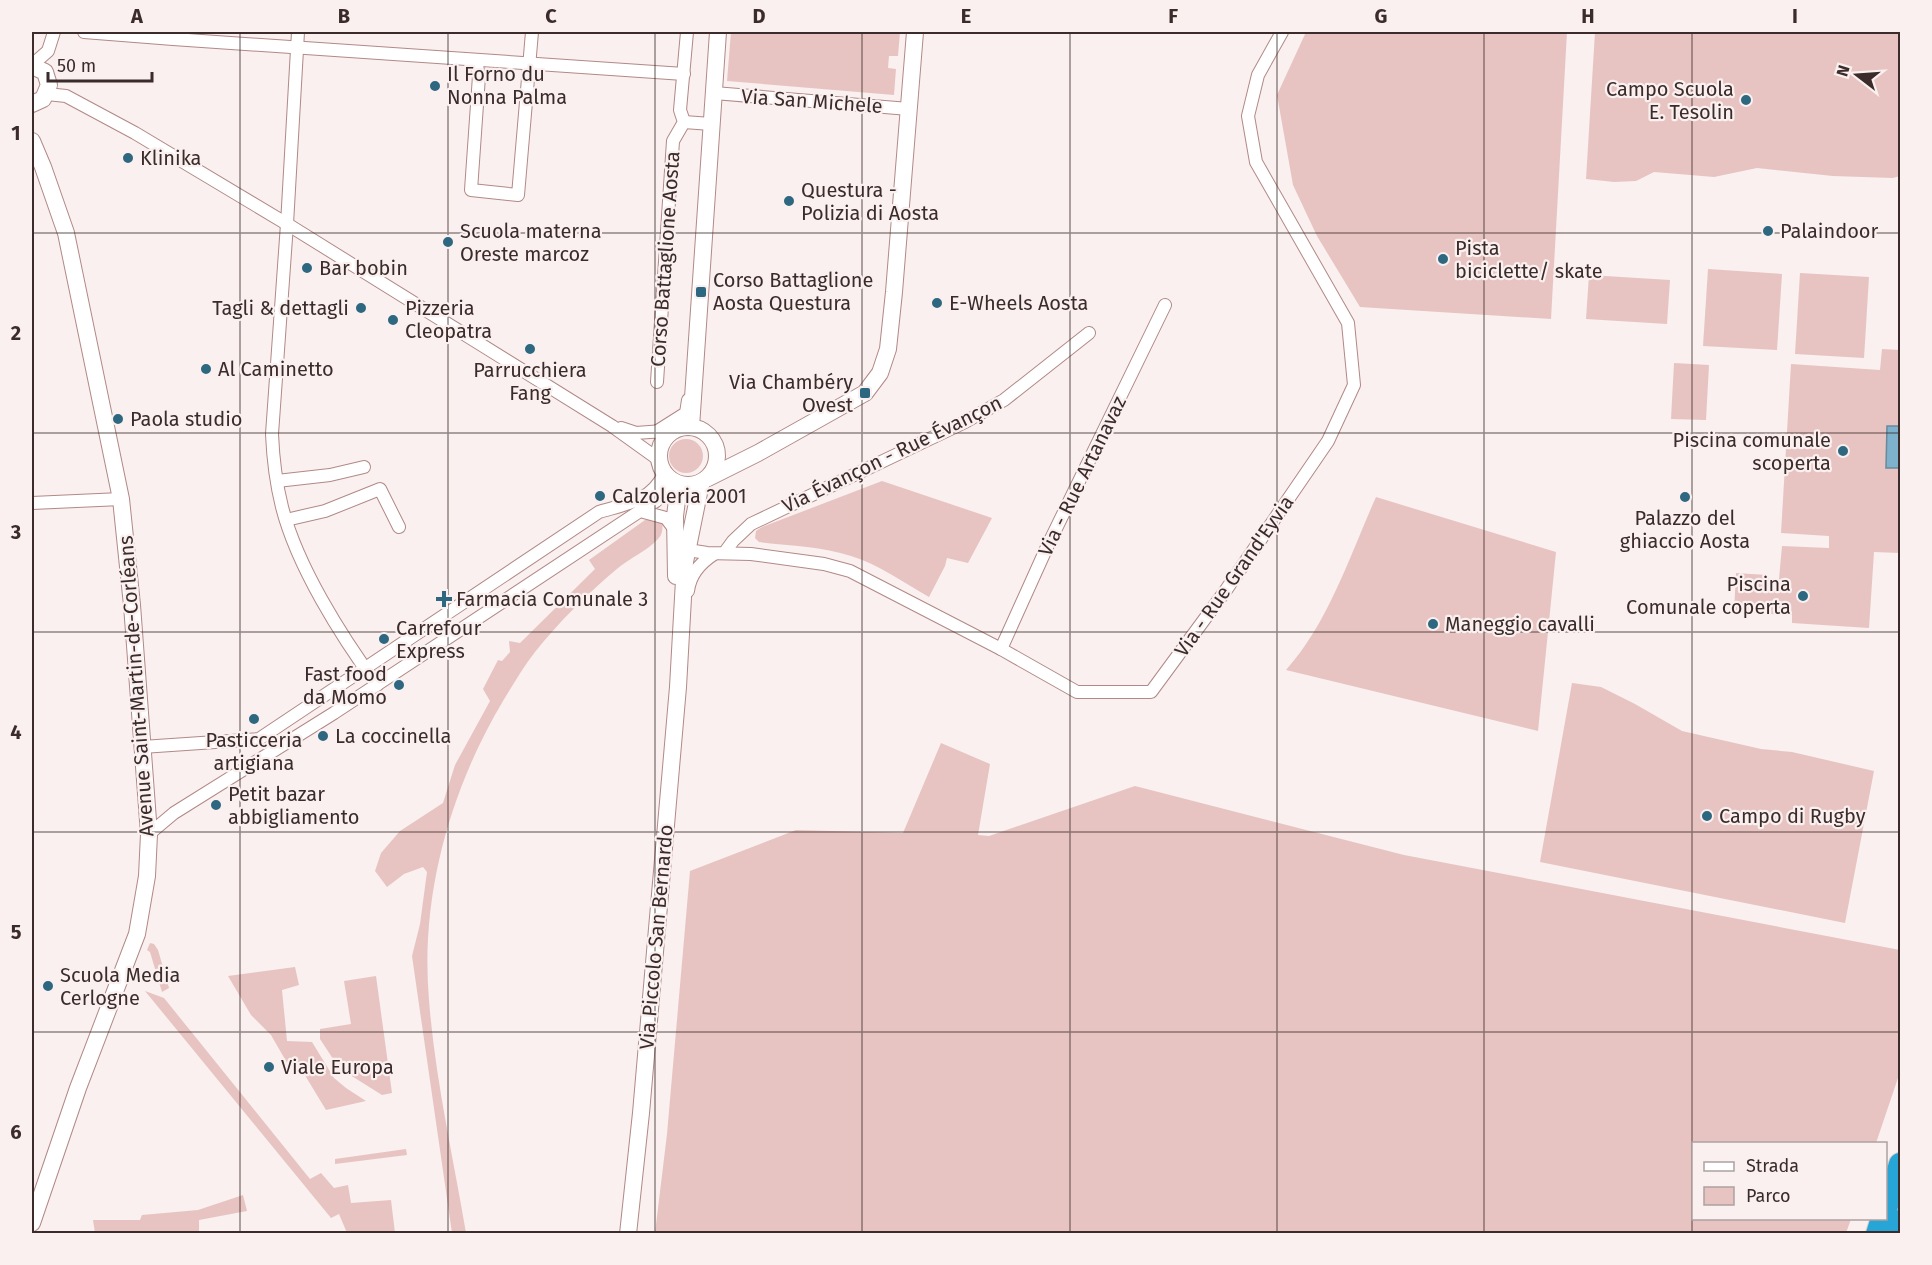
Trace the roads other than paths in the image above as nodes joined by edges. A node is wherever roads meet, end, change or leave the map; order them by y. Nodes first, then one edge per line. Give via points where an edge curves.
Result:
1 (54, 32) edge
2 (84, 32) edge
3 (298, 32) edge
4 (532, 32) edge
5 (687, 32) edge
6 (718, 32) edge
7 (915, 32) edge
8 (1282, 32) edge
9 (174, 35) edge
10 (298, 47) junction
11 (476, 60) junction
12 (528, 64) junction
13 (32, 65) edge
14 (684, 74) junction
15 (714, 93) junction
16 (47, 94) junction
17 (32, 104) edge
18 (909, 109) junction
19 (684, 122) junction
20 (711, 124) junction
21 (32, 141) edge
22 (287, 224) junction
23 (1165, 305) dead end
24 (1089, 333) dead end
25 (697, 358) junction
26 (657, 382) dead end
27 (612, 426) junction
28 (685, 427) junction
29 (656, 432) junction
30 (364, 466) dead end
31 (671, 478) junction
32 (705, 480) junction
33 (277, 481) junction
34 (121, 499) junction
35 (32, 503) edge
36 (640, 512) junction
37 (286, 520) junction
38 (399, 527) dead end
39 (675, 530) junction
40 (687, 549) junction
41 (719, 553) junction
42 (681, 640) junction
43 (1001, 649) junction
44 (365, 669) junction
45 (377, 685) junction
46 (142, 747) junction
47 (149, 834) junction
48 (1900, 1164) edge
49 (1887, 1206) edge
50 (1900, 1221) edge
51 (32, 1224) edge
52 (628, 1233) edge
53 (1896, 1233) edge

1 - 13 street via 48,51
2 - 9 street
3 - 10 street
4 - 12 street
5 - 14 street, Corso Battaglione Aosta
6 - 15 street, Corso Battaglione Aosta
7 - 18 street
8 - 43 street, Via - Rue Grand'Eyvia via 1258,75 1248,116 1256,162 1348,323 1354,385 1328,441 1151,693 1077,692
9 - 10 street
10 - 11 street
10 - 22 street
11 - 12 street
11 - 12 street via 479,76 471,190 518,195
12 - 14 street
13 - 16 street via 48,77
14 - 19 street, Corso Battaglione Aosta via 680,110
15 - 18 street, Via San Michele
15 - 20 street, Corso Battaglione Aosta
16 - 17 street
16 - 22 street via 66,96 91,108
18 - 32 street via 888,350 880,373 865,393
19 - 20 street
19 - 26 street, Corso Battaglione Aosta via 673,141
20 - 25 street, Corso Battaglione Aosta
21 - 34 street, Avenue Saint-Martin-de-Corléans via 66,233
22 - 27 street via 541,387
22 - 33 street via 272,434
23 - 43 street, Via - Rue Artanavaz
24 - 41 street, Via Évançon - Rue Évançon via 1004,400 751,524
25 - 28 street, Corso Battaglione Aosta
25 - 29 street, Corso Battaglione Aosta via 686,413
27 - 29 street via 636,433
27 - 31 street
28 - 29 street
28 - 31 street via 667,435 660,446
28 - 32 street via 704,431 713,441 715,467
30 - 33 street via 330,475
31 - 32 street via 690,486
31 - 36 street via 656,501
31 - 39 street, Via Piccolo San Bernardo
31 - 40 street, Via Piccolo San Bernardo via 681,503 680,542
31 - 44 street via 651,494 599,512
32 - 40 street, Via Piccolo San Bernardo
33 - 37 street
34 - 35 street
34 - 46 street, Avenue Saint-Martin-de-Corléans
36 - 39 street via 666,518
36 - 45 street
37 - 38 street via 325,511 380,489
37 - 44 street via 302,563
39 - 42 street, Via Piccolo San Bernardo
40 - 41 street, Via - Rue Grand'Eyvia
40 - 42 street, Via Piccolo San Bernardo
41 - 42 street, Via Piccolo San Bernardo via 697,568 689,582
41 - 43 street, Via - Rue Grand'Eyvia via 824,564 850,572
42 - 52 street, Via Piccolo San Bernardo
44 - 45 street
44 - 46 street via 259,739
45 - 47 street via 174,813
46 - 47 street, Avenue Saint-Martin-de-Corléans
47 - 51 street, Avenue Saint-Martin-de-Corléans via 147,876 137,934 78,1088
48 - 49 highway
50 - 53 highway

